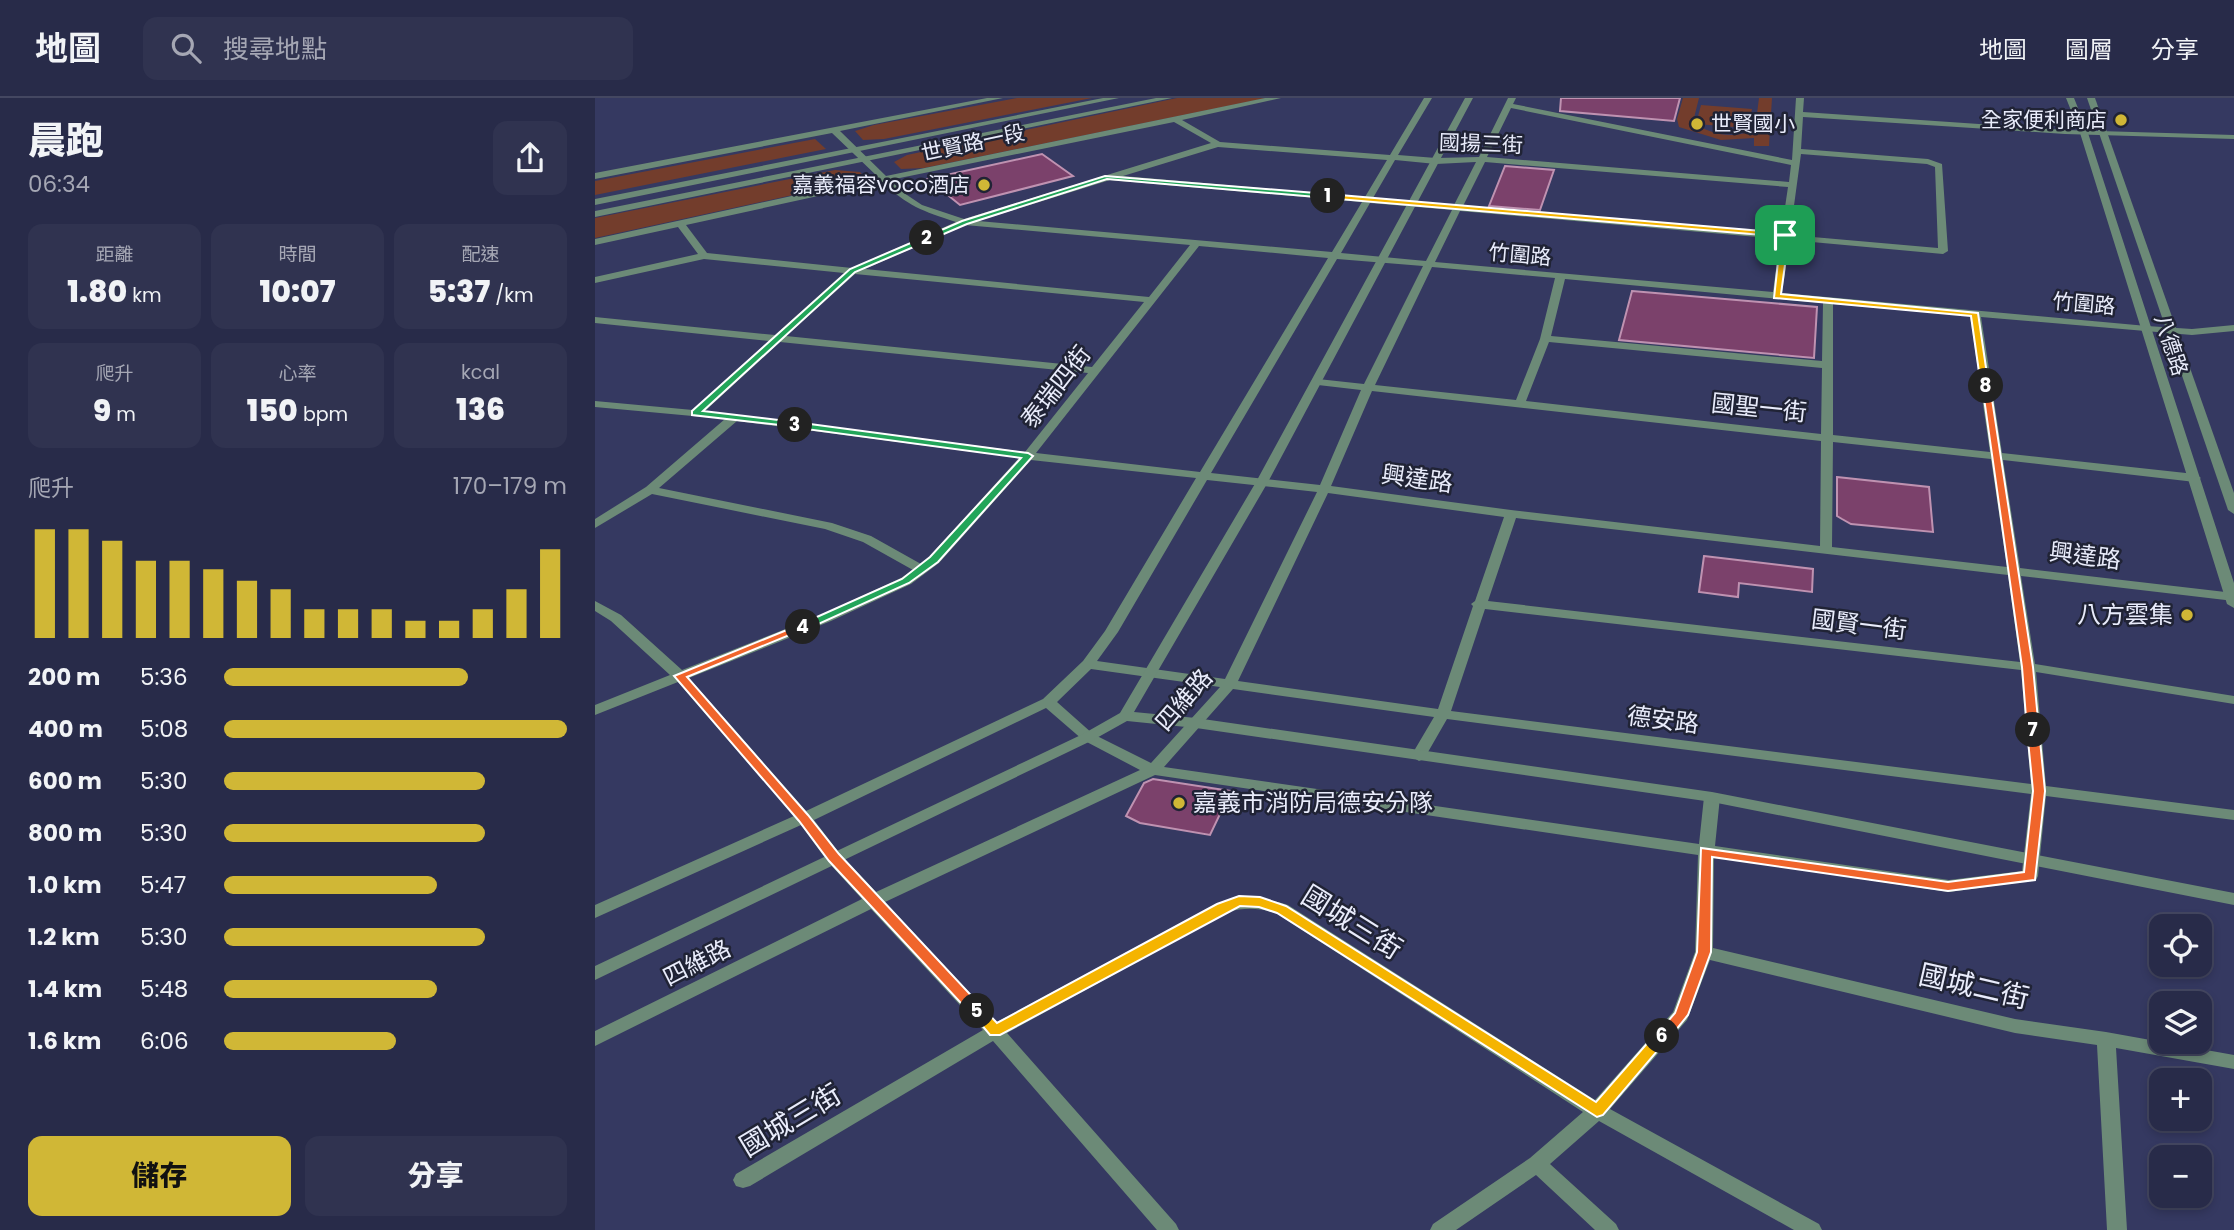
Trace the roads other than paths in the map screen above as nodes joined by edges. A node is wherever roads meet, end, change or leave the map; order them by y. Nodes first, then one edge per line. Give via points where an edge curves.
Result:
1 (999, 98) edge
2 (1115, 98) edge
3 (1168, 98) edge
4 (1277, 98) edge
5 (1428, 98) edge
6 (1469, 98) edge
7 (1800, 98) edge
8 (2070, 98) edge
9 (2091, 98) edge
10 (1511, 102) edge
11 (1800, 114) junction
12 (1175, 119) junction
13 (834, 130) junction
14 (2084, 133) junction
15 (2102, 134) junction
16 (2234, 137) edge
17 (1218, 144) junction
18 (857, 149) junction
19 (1796, 151) junction
20 (1391, 157) junction
21 (866, 159) junction
22 (1483, 159) junction
23 (1436, 161) junction
24 (1796, 163) junction
25 (595, 176) edge
26 (1107, 177) junction
27 (882, 179) junction
28 (1793, 185) junction
29 (1367, 200) junction
30 (595, 202) edge
31 (1413, 204) junction
32 (1456, 208) junction
33 (595, 214) edge
34 (964, 222) junction
35 (681, 225) junction
36 (1785, 235) junction
37 (595, 242) edge
38 (1195, 245) junction
39 (704, 256) junction
40 (1331, 257) junction
41 (1381, 261) junction
42 (1429, 266) junction
43 (852, 271) junction
44 (1560, 278) junction
45 (595, 280) edge
46 (1777, 296) junction
47 (1150, 300) junction
48 (1828, 300) junction
49 (1975, 314) junction
50 (595, 320) edge
51 (2234, 328) edge
52 (2147, 329) junction
53 (2173, 331) junction
54 (1545, 339) junction
55 (775, 340) junction
56 (1827, 365) junction
57 (1095, 371) junction
58 (1318, 382) junction
59 (1368, 387) junction
60 (1520, 403) junction
61 (595, 404) edge
62 (696, 413) junction
63 (735, 417) junction
64 (1826, 437) junction
65 (1028, 456) junction
66 (1996, 457) junction
67 (1205, 475) junction
68 (2195, 478) junction
69 (1262, 482) junction
70 (1324, 489) junction
71 (650, 490) junction
72 (2234, 510) edge
73 (1511, 514) junction
74 (595, 524) edge
75 (1826, 551) junction
76 (921, 569) junction
77 (2013, 570) junction
78 (2233, 599) edge
79 (1478, 604) junction
80 (595, 605) edge
81 (1088, 664) junction
82 (2028, 667) junction
83 (1150, 673) junction
84 (680, 676) junction
85 (1229, 685) junction
86 (2234, 700) edge
87 (1048, 702) junction
88 (595, 709) edge
89 (1443, 715) junction
90 (1125, 716) junction
91 (1196, 723) junction
92 (1087, 737) junction
93 (1419, 756) junction
94 (1153, 770) junction
95 (2039, 791) junction
96 (1712, 797) junction
97 (2234, 815) edge
98 (804, 818) junction
99 (1706, 852) junction
100 (834, 858) junction
101 (2032, 862) junction
102 (2234, 899) edge
103 (874, 900) junction
104 (595, 912) edge
105 (1704, 952) junction
106 (595, 974) edge
107 (995, 1031) junction
108 (2106, 1039) junction
109 (595, 1040) edge
110 (2234, 1062) edge
111 (1597, 1111) junction
112 (1537, 1164) junction
113 (743, 1181) dead end
114 (1168, 1230) edge
115 (1440, 1230) edge
116 (1609, 1230) edge
117 (1812, 1230) edge
118 (2117, 1230) edge

1 - 13 street, 世賢路一段
2 - 18 street, 世賢路一段
3 - 21 street, 世賢路一段
4 - 12 street, 世賢路一段
5 - 20 street
6 - 23 street, 四維路
7 - 11 street
8 - 14 street, 八德路
9 - 15 street, 八德路
10 - 22 street, 四維路
10 - 24 street
11 - 14 street
11 - 19 street
12 - 17 street, 國揚三街
12 - 27 street, 世賢路一段
13 - 18 street, 竹圍路
13 - 25 street, 世賢路一段
14 - 15 street
14 - 52 street, 八德路
15 - 16 street
15 - 53 street, 八德路
17 - 20 street, 國揚三街
17 - 26 street
18 - 21 street, 竹圍路
18 - 30 street, 世賢路一段
19 - 24 street
19 - 36 street via 1939,166 1943,251
20 - 23 street, 國揚三街
20 - 29 street
21 - 27 street, 竹圍路
21 - 33 street, 世賢路一段
22 - 23 street, 國揚三街
22 - 28 street, 國揚三街
22 - 32 street, 四維路
23 - 31 street, 四維路
24 - 28 street
26 - 29 street
26 - 34 street
27 - 34 street, 竹圍路 via 919,207
27 - 35 street, 世賢路一段
28 - 36 street
29 - 31 street
29 - 40 street
31 - 32 street
31 - 41 street, 四維路
32 - 36 street
32 - 42 street, 四維路
34 - 38 street, 竹圍路
34 - 43 street
35 - 37 street, 世賢路一段
35 - 39 street
36 - 46 street
38 - 40 street, 竹圍路
38 - 47 street, 泰瑞四街
39 - 43 street
39 - 45 street
40 - 41 street, 竹圍路
40 - 67 street
41 - 42 street, 竹圍路
41 - 58 street, 四維路
42 - 44 street, 竹圍路
42 - 59 street, 四維路
43 - 47 street
43 - 55 street
44 - 46 street, 竹圍路
44 - 54 street
46 - 48 street, 竹圍路
47 - 57 street, 泰瑞四街
48 - 49 street, 竹圍路
48 - 56 street
49 - 52 street, 竹圍路
49 - 66 street
50 - 55 street
51 - 53 street, 竹圍路
52 - 53 street, 竹圍路
52 - 68 street, 八德路
53 - 72 street, 八德路
54 - 56 street
54 - 60 street
55 - 57 street
55 - 62 street
56 - 64 street
57 - 65 street, 泰瑞四街
58 - 59 street, 國聖一街
58 - 69 street, 四維路
59 - 60 street, 國聖一街
59 - 70 street, 四維路
60 - 64 street, 國聖一街
61 - 62 street, 興達路
62 - 63 street, 興達路
63 - 65 street, 興達路
63 - 71 street
64 - 66 street, 國聖一街
64 - 75 street
65 - 67 street, 興達路
65 - 76 street, 泰瑞四街
66 - 68 street, 國聖一街
66 - 77 street
67 - 69 street, 興達路
67 - 81 street
68 - 78 street, 八德路
69 - 70 street, 興達路
69 - 83 street, 四維路
70 - 73 street, 興達路
70 - 85 street, 四維路
71 - 74 street
71 - 76 street via 828,526 867,539
73 - 75 street, 興達路
73 - 79 street
75 - 77 street, 興達路
76 - 84 street, 泰瑞四街 via 826,618
77 - 78 street, 興達路
77 - 82 street
79 - 82 street, 國賢一街
79 - 89 street
80 - 84 street
81 - 83 street, 德安路
81 - 87 street
82 - 86 street, 國賢一街
82 - 95 street
83 - 85 street, 德安路
83 - 90 street, 四維路
84 - 88 street, 泰瑞四街
84 - 98 street
85 - 89 street, 德安路
85 - 91 street, 四維路
87 - 92 street
87 - 98 street
89 - 93 street
89 - 95 street, 德安路
90 - 91 street
90 - 92 street, 四維路
91 - 93 street
91 - 94 street, 四維路
92 - 94 street
92 - 100 street, 四維路
93 - 96 street
94 - 99 street
94 - 103 street, 四維路
95 - 97 street, 德安路
95 - 101 street
96 - 99 street
96 - 101 street
98 - 100 street
98 - 104 street
99 - 101 street via 1948,887 2030,876
99 - 105 street
100 - 103 street
100 - 106 street, 四維路
101 - 102 street
103 - 107 street
103 - 109 street, 四維路
105 - 108 street, 國城二街 via 2015,1026
105 - 111 street via 1681,1015
107 - 111 street, 國城三街 via 1221,908 1239,901 1260,902 1282,909
107 - 113 street, 國城三街
107 - 114 street
108 - 110 street, 國城二街
108 - 118 street
111 - 112 street
111 - 117 street, 國城三街
112 - 115 street
112 - 116 street

